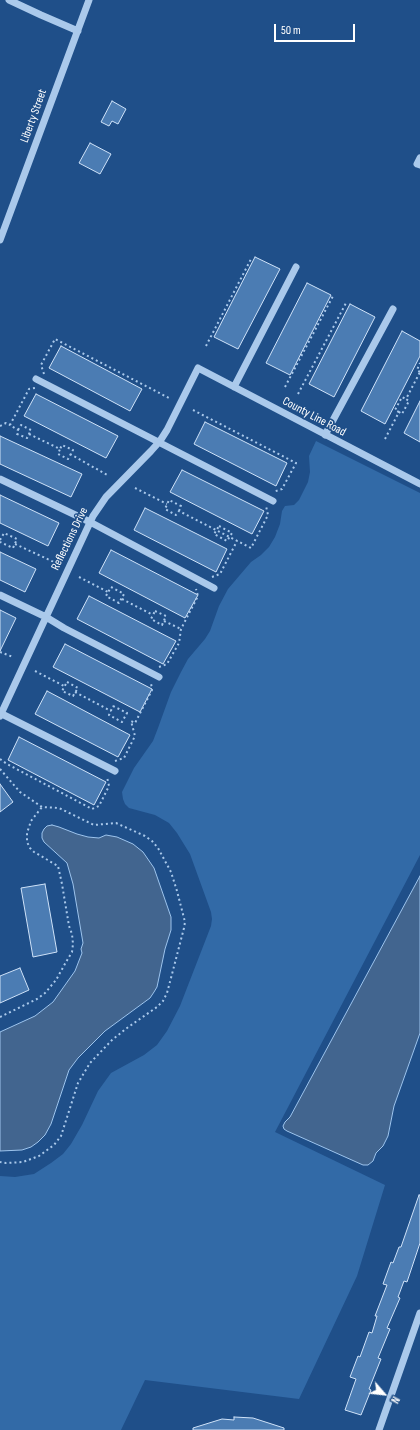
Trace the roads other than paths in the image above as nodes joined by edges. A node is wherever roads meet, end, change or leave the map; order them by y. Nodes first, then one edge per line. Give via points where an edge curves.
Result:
1 (9, 0) edge
2 (89, 0) edge
3 (78, 31) junction
4 (420, 158) edge
5 (420, 165) edge
6 (0, 240) edge
7 (296, 267) dead end
8 (393, 309) dead end
9 (198, 368) joint
10 (39, 380) road end
11 (234, 387) junction
12 (325, 435) junction
13 (159, 442) junction
14 (0, 479) edge
15 (419, 480) edge
16 (272, 501) dead end
17 (90, 522) junction
18 (214, 588) dead end
19 (0, 595) edge
20 (46, 616) junction
21 (156, 676) road end
22 (0, 714) edge
23 (111, 769) road end
24 (420, 1313) edge
25 (379, 1430) edge

1 - 3 street
2 - 3 street, Liberty Street
3 - 6 street, Liberty Street
4 - 5 street via 417,164
7 - 11 street
8 - 12 street
9 - 11 street, County Line Road
9 - 13 street, Reflections Drive
10 - 13 street
11 - 12 street, County Line Road
12 - 15 street, County Line Road
13 - 16 street
13 - 17 street, Reflections Drive via 106,498
14 - 17 street
17 - 18 street
17 - 20 street, Reflections Drive
19 - 20 street
20 - 21 street
20 - 22 street, Reflections Drive
22 - 23 street
24 - 25 street

